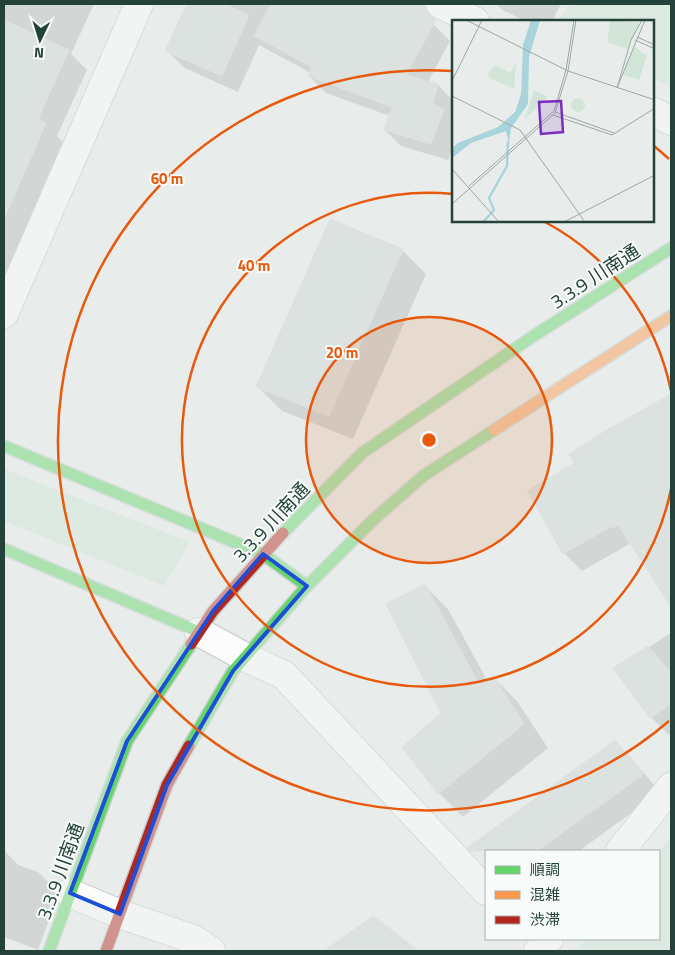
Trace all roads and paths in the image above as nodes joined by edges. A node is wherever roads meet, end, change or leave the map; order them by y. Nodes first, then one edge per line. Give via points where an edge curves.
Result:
1 (139, 4) edge
2 (440, 4) edge
3 (472, 20) edge
4 (655, 112) edge
5 (671, 120) edge
6 (671, 248) edge
7 (4, 314) edge
8 (671, 316) edge
9 (4, 446) edge
10 (4, 550) edge
11 (263, 554) junction
12 (307, 586) junction
13 (199, 632) junction
14 (245, 657) junction
15 (671, 787) edge
16 (621, 850) edge
17 (485, 890) edge
18 (70, 893) junction
19 (120, 914) junction
20 (49, 951) edge
21 (106, 951) edge
22 (211, 951) edge

1 - 7 street
2 - 3 street
4 - 5 street
6 - 11 street, 3.3.9 川南通 via 362,453
8 - 12 street via 423,476
9 - 11 street
10 - 13 street
11 - 12 street
11 - 13 street, 3.3.9 川南通
12 - 14 street
13 - 14 street
13 - 18 street, 3.3.9 川南通 via 127,741
14 - 17 street via 284,675
14 - 19 street via 233,671 167,785
15 - 16 street
18 - 19 street
18 - 20 street, 3.3.9 川南通
19 - 21 street
19 - 22 street via 193,939

